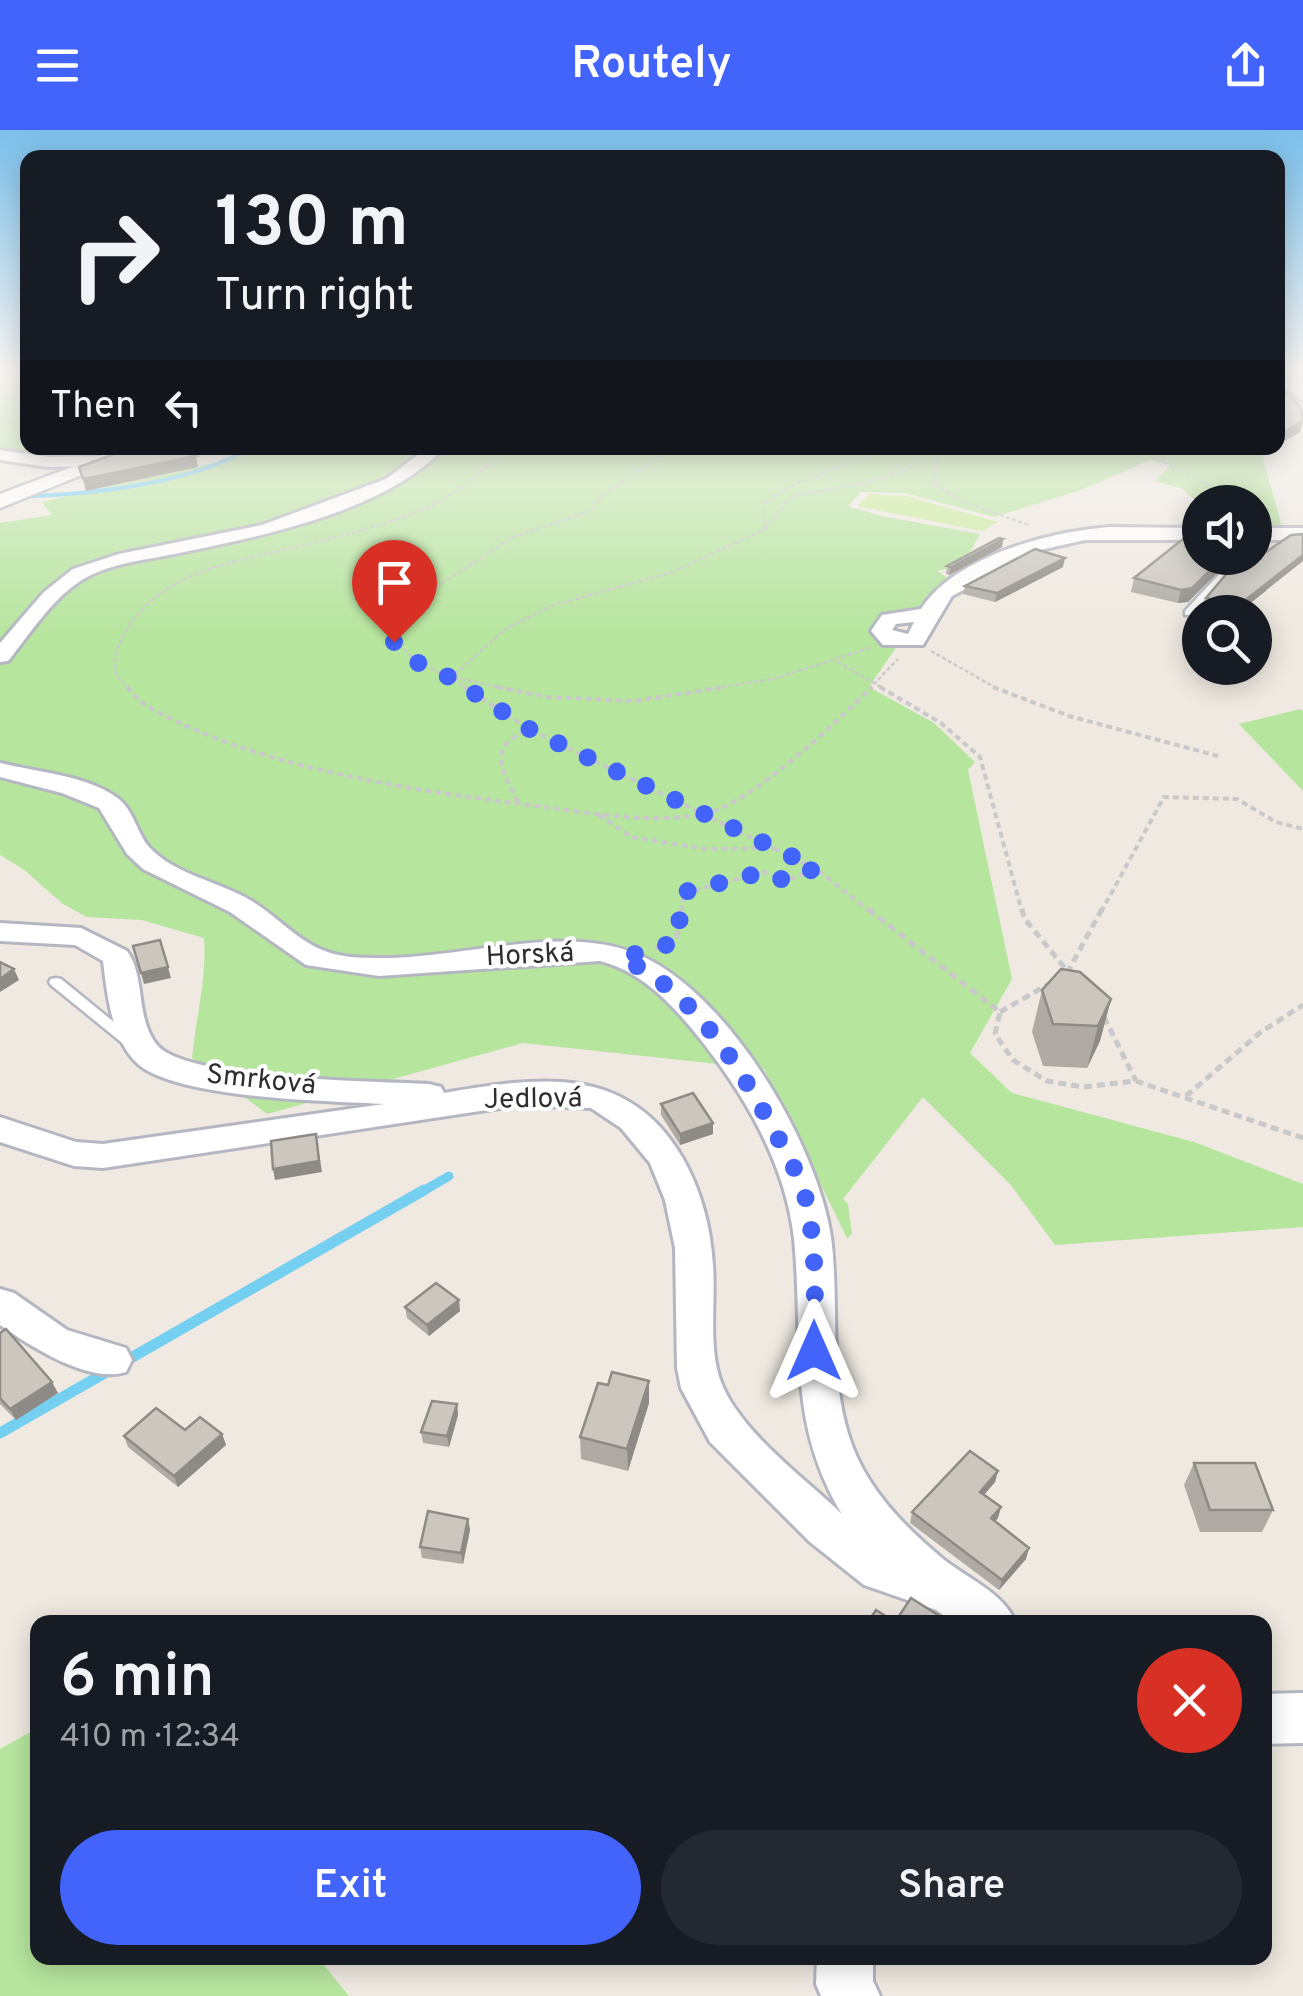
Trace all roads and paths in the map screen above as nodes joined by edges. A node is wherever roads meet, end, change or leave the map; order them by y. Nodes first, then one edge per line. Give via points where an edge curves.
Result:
1 (36, 460) edge
2 (421, 460) edge
3 (494, 460) edge
4 (655, 460) edge
5 (856, 460) edge
6 (925, 460) edge
7 (937, 460) edge
8 (1159, 460) edge
9 (108, 461) joint
10 (1209, 485) edge
11 (1, 502) edge
12 (765, 528) junction
13 (1182, 534) edge
14 (1272, 534) edge
15 (1303, 534) edge
16 (1059, 535) junction
17 (1223, 575) edge
18 (1204, 595) edge
19 (931, 614) junction
20 (891, 640) junction
21 (914, 640) junction
22 (0, 656) edge
23 (838, 662) junction
24 (451, 678) junction
25 (877, 684) junction
26 (531, 730) junction
27 (1218, 756) dead end
28 (0, 770) edge
29 (518, 802) junction
30 (596, 813) junction
31 (708, 814) junction
32 (1303, 830) edge
33 (779, 848) junction
34 (816, 868) junction
35 (0, 932) edge
36 (621, 958) junction
37 (1069, 973) junction
38 (56, 982) dead end
39 (1093, 1003) edge
40 (1303, 1005) edge
41 (1000, 1012) junction
42 (150, 1058) junction
43 (1136, 1081) junction
44 (1186, 1096) junction
45 (484, 1099) junction
46 (0, 1129) edge
47 (1303, 1138) edge
48 (0, 1304) edge
49 (112, 1360) dead end
50 (948, 1592) junction
51 (982, 1615) edge
52 (1303, 1718) edge
53 (1272, 1719) edge
54 (845, 1965) edge
55 (851, 1996) edge

1 - 9 street
2 - 22 street via 392,483 266,530 80,573
3 - 29 path via 448,498 408,515 168,584 140,611 114,656 116,678 140,702 209,737 334,771
4 - 24 path via 601,496 590,511 513,537 386,624 412,660
5 - 12 path via 764,504
6 - 12 path via 866,483 792,496
7 - 16 path via 933,483 965,503
8 - 10 path
9 - 11 street
12 - 24 path via 674,572 551,606 504,630
13 - 16 street
14 - 15 street
16 - 19 street via 1029,544 939,596
17 - 18 lane
19 - 20 street via 890,619 880,632
19 - 21 street
20 - 21 street
20 - 23 path
21 - 25 path
21 - 27 path via 995,687 1101,726
23 - 24 path via 773,680 634,702 547,696
23 - 25 path
24 - 26 path
25 - 31 path via 759,783
25 - 37 path via 941,723 980,757 1024,918
26 - 29 path via 512,736 502,750 502,772
26 - 31 path
28 - 36 street, Horská via 108,804 137,851 172,878 240,906 323,962 372,967 582,952
29 - 30 path
30 - 31 path
30 - 33 path via 631,838 706,849
31 - 33 path
32 - 37 path via 1237,800 1164,797
33 - 34 path
34 - 36 path via 786,881 764,872 684,892 676,942
34 - 41 path
35 - 42 street via 81,937 117,957 131,1024
36 - 50 street, Horská via 657,977 710,1030 786,1151 809,1219 814,1351 834,1456 867,1515
37 - 41 path
38 - 42 lane
39 - 43 path
40 - 44 path
41 - 43 path via 995,1034 1013,1060 1047,1081 1083,1087
42 - 45 street, Smrková via 212,1079
43 - 44 path
44 - 47 path
45 - 46 street, Jedlová via 103,1156 74,1154
45 - 50 street, Jedlová via 569,1094 598,1098 631,1117 672,1171 695,1242 696,1368 724,1429 826,1528 880,1570
48 - 49 street via 54,1342
50 - 51 street, Horská
52 - 53 street
54 - 55 street

